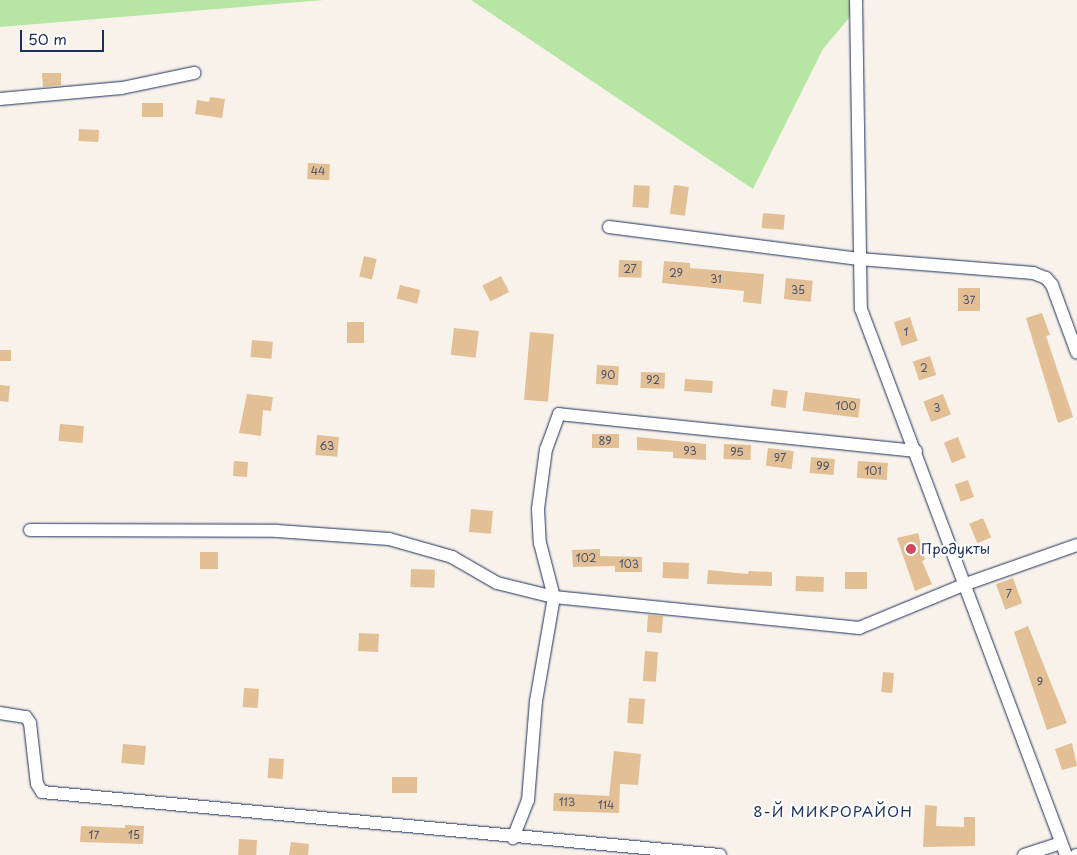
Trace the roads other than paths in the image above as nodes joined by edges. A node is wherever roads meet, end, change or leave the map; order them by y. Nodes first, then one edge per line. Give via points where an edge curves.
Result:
1 (856, 0) edge
2 (194, 73) dead end
3 (0, 98) edge
4 (608, 227) dead end
5 (860, 259) junction
6 (1077, 353) edge
7 (916, 451) junction
8 (30, 530) dead end
9 (1077, 545) edge
10 (966, 584) junction
11 (554, 597) junction
12 (0, 713) edge
13 (514, 838) junction
14 (1064, 849) edge
15 (720, 855) edge
16 (1024, 855) edge

1 - 5 street
2 - 3 street via 122,88
4 - 5 street
5 - 6 street via 952,264 1033,273 1046,278 1052,285
5 - 7 street via 864,317
7 - 10 street
7 - 11 street via 559,414 546,449 538,509 540,543
8 - 11 street via 277,531 389,540 452,557 497,583
9 - 10 street
10 - 11 street via 859,628
10 - 14 street
11 - 13 street via 536,701 528,800
12 - 13 street via 26,717 30,723 37,784 42,792
13 - 15 street
14 - 16 street

